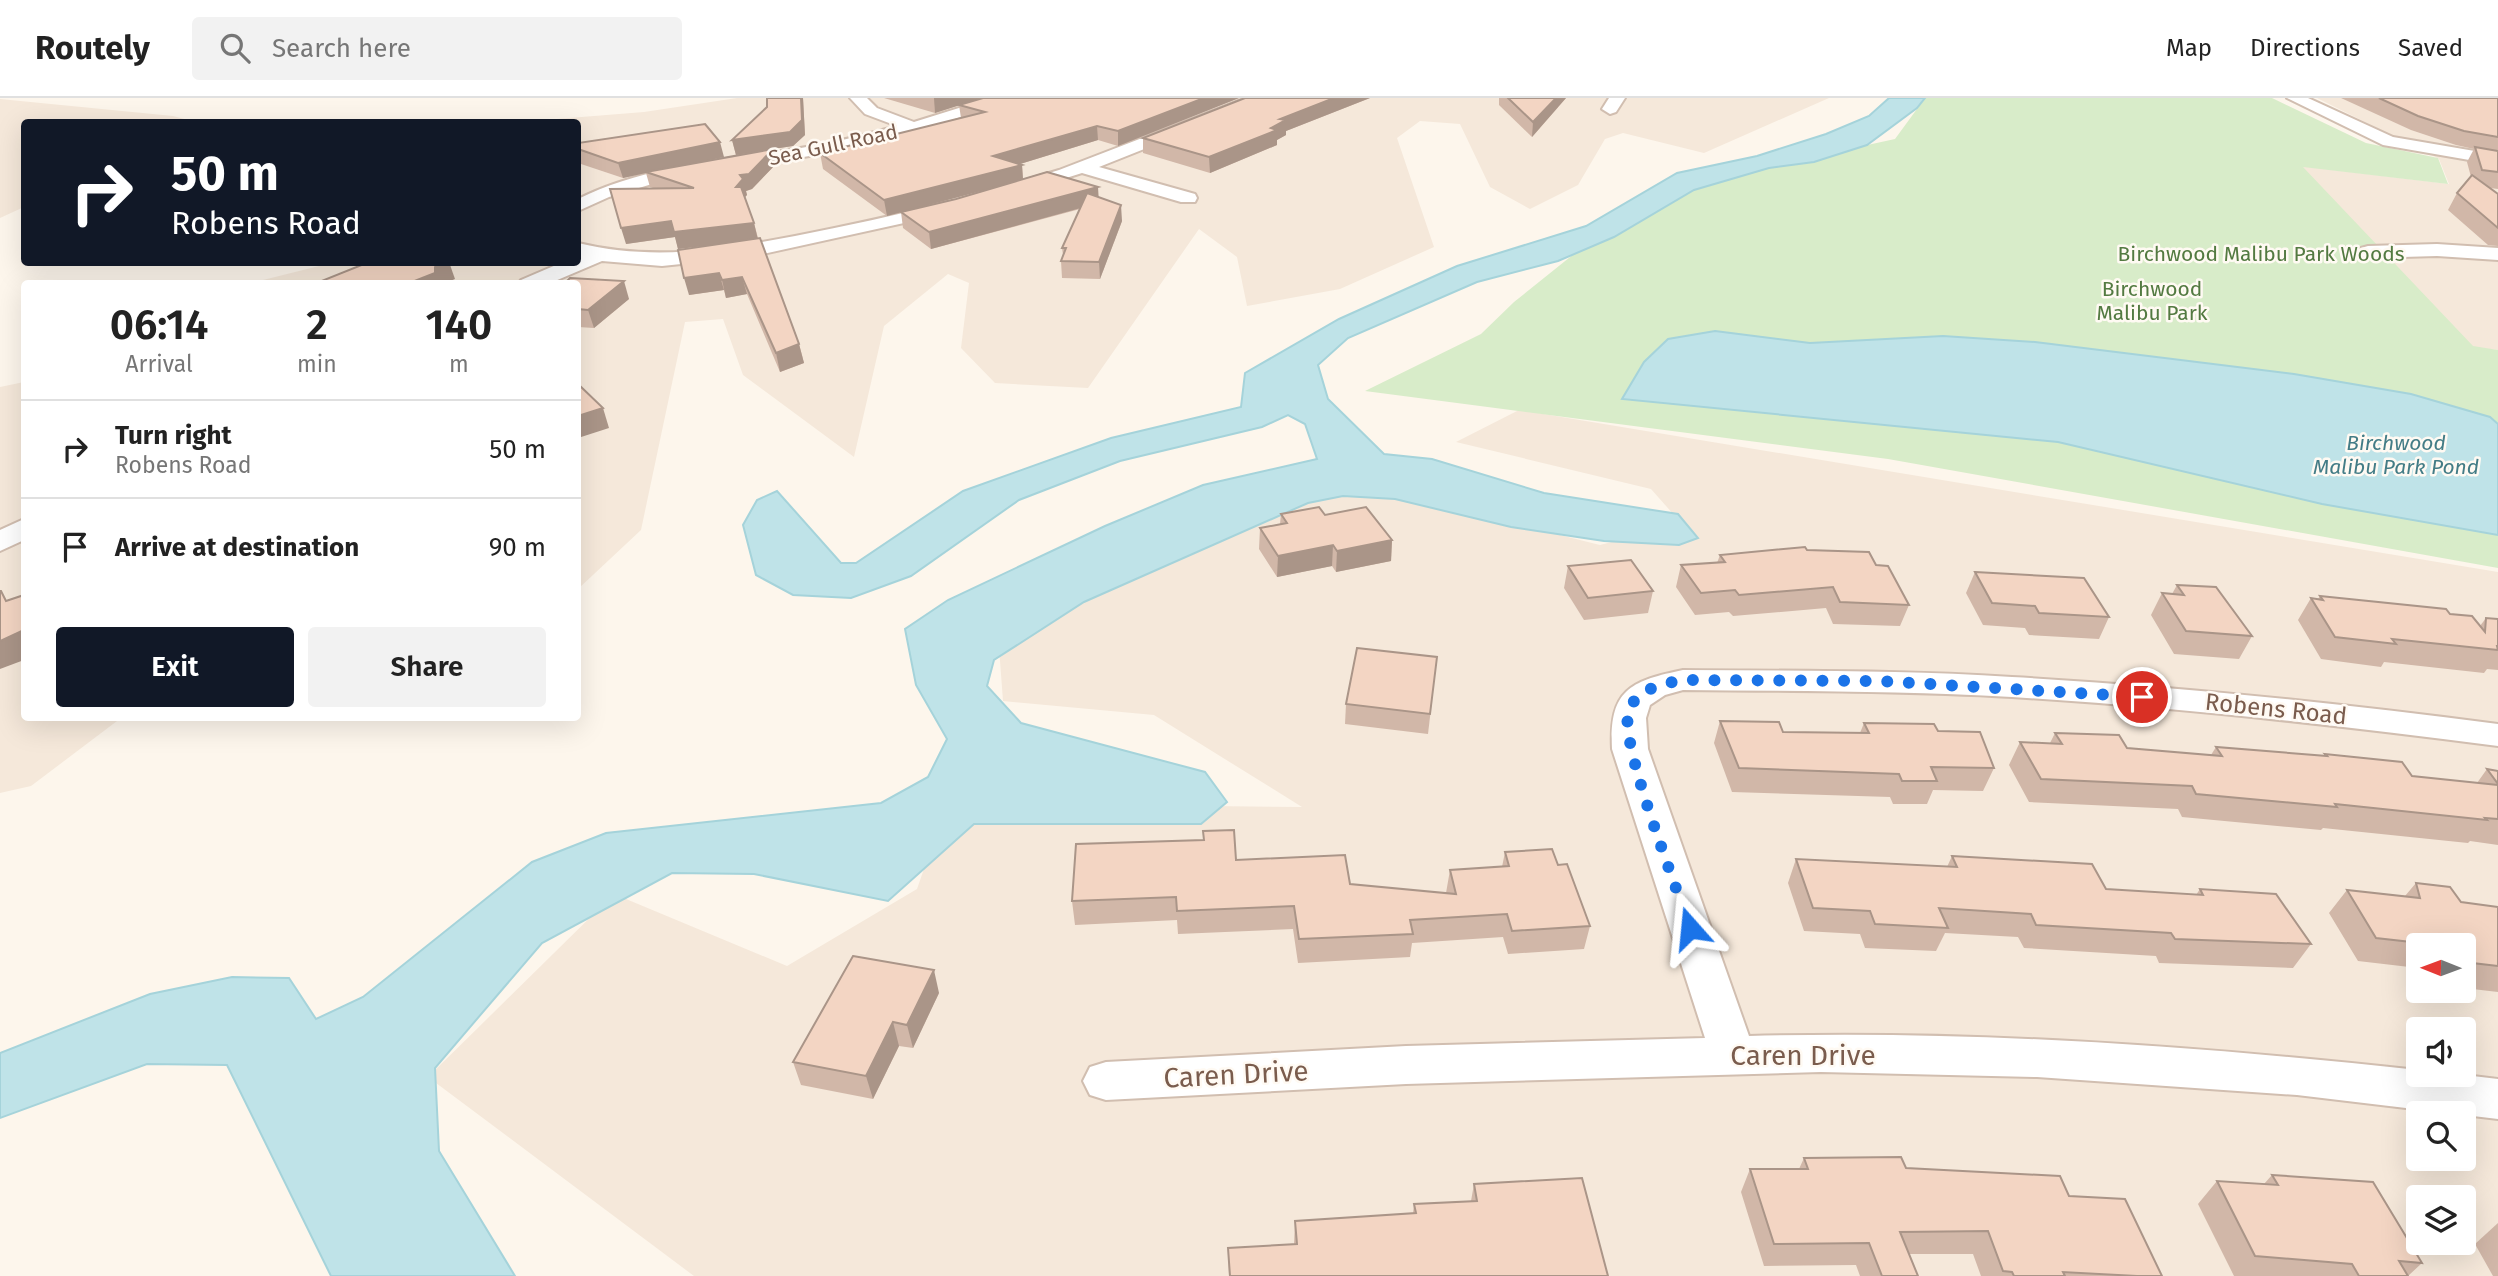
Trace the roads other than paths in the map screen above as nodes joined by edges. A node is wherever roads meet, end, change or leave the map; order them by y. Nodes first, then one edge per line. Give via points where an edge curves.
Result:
1 (858, 98) edge
2 (1006, 98) edge
3 (1260, 98) edge
4 (2295, 98) edge
5 (914, 127) junction
6 (2498, 160) edge
7 (1083, 167) junction
8 (1003, 192) edge
9 (1188, 198) dead end
10 (967, 203) edge
11 (581, 205) edge
12 (2368, 251) dead end
13 (587, 253) edge
14 (2498, 254) edge
15 (562, 266) edge
16 (536, 280) edge
17 (21, 530) edge
18 (0, 542) edge
19 (2498, 735) edge
20 (1733, 1055) junction
21 (1106, 1081) dead end
22 (2498, 1099) edge

1 - 5 street via 871,111
2 - 5 street, Sea Gull Road
3 - 7 street
4 - 6 street via 2400,144
5 - 11 street, Sea Gull Road via 817,150 626,184
7 - 8 street
7 - 9 street
10 - 13 street via 774,246 696,257 639,260
12 - 14 street
15 - 16 street
17 - 18 street
19 - 20 street, Robens Road via 2219,703 2014,687 1880,681 1683,680 1658,685 1630,707 1630,749
20 - 21 street, Caren Drive
20 - 22 street, Caren Drive via 2037,1058 2297,1076

